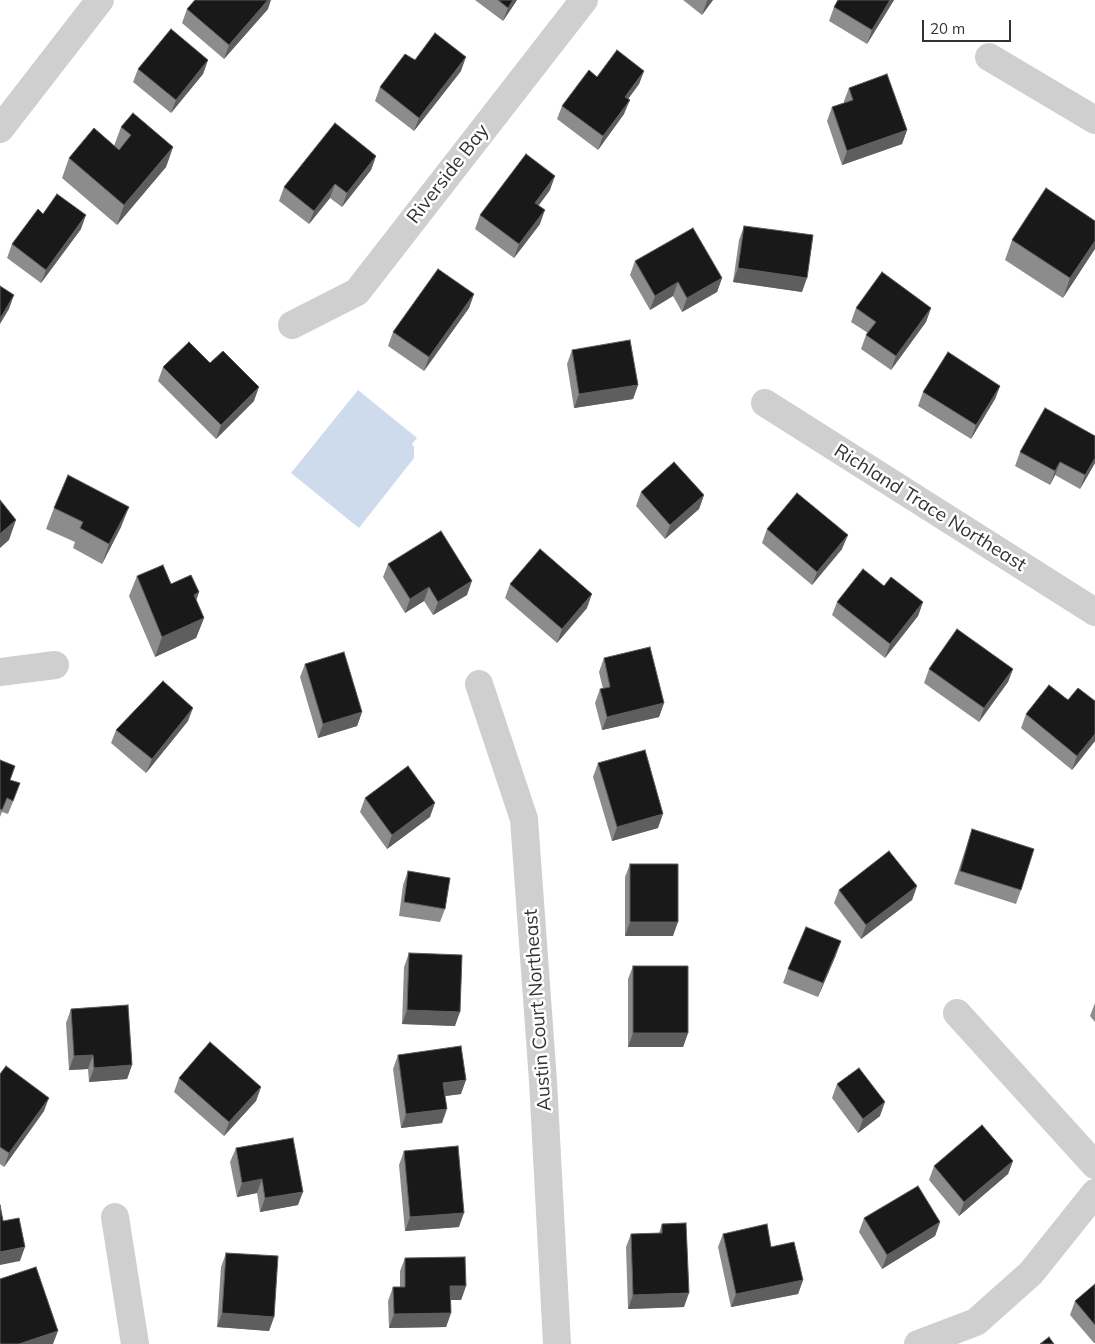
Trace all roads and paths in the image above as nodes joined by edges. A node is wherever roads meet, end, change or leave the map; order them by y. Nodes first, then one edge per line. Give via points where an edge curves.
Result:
1 (100, 0) edge
2 (584, 0) edge
3 (990, 57) dead end
4 (1095, 120) edge
5 (0, 129) edge
6 (292, 325) dead end
7 (765, 403) dead end
8 (1095, 612) edge
9 (55, 665) dead end
10 (0, 672) edge
11 (479, 684) dead end
12 (957, 1013) dead end
13 (1095, 1164) edge
14 (1095, 1193) edge
15 (115, 1217) dead end
16 (135, 1344) edge
17 (557, 1344) edge
18 (918, 1344) edge

1 - 5 street
2 - 6 street, Riverside Bay via 357,292
3 - 4 street
7 - 8 street, Richland Trace Northeast
9 - 10 street
11 - 17 street, Austin Court Northeast via 524,819 543,1080
12 - 13 street
14 - 18 street via 1031,1273 976,1322
15 - 16 street

